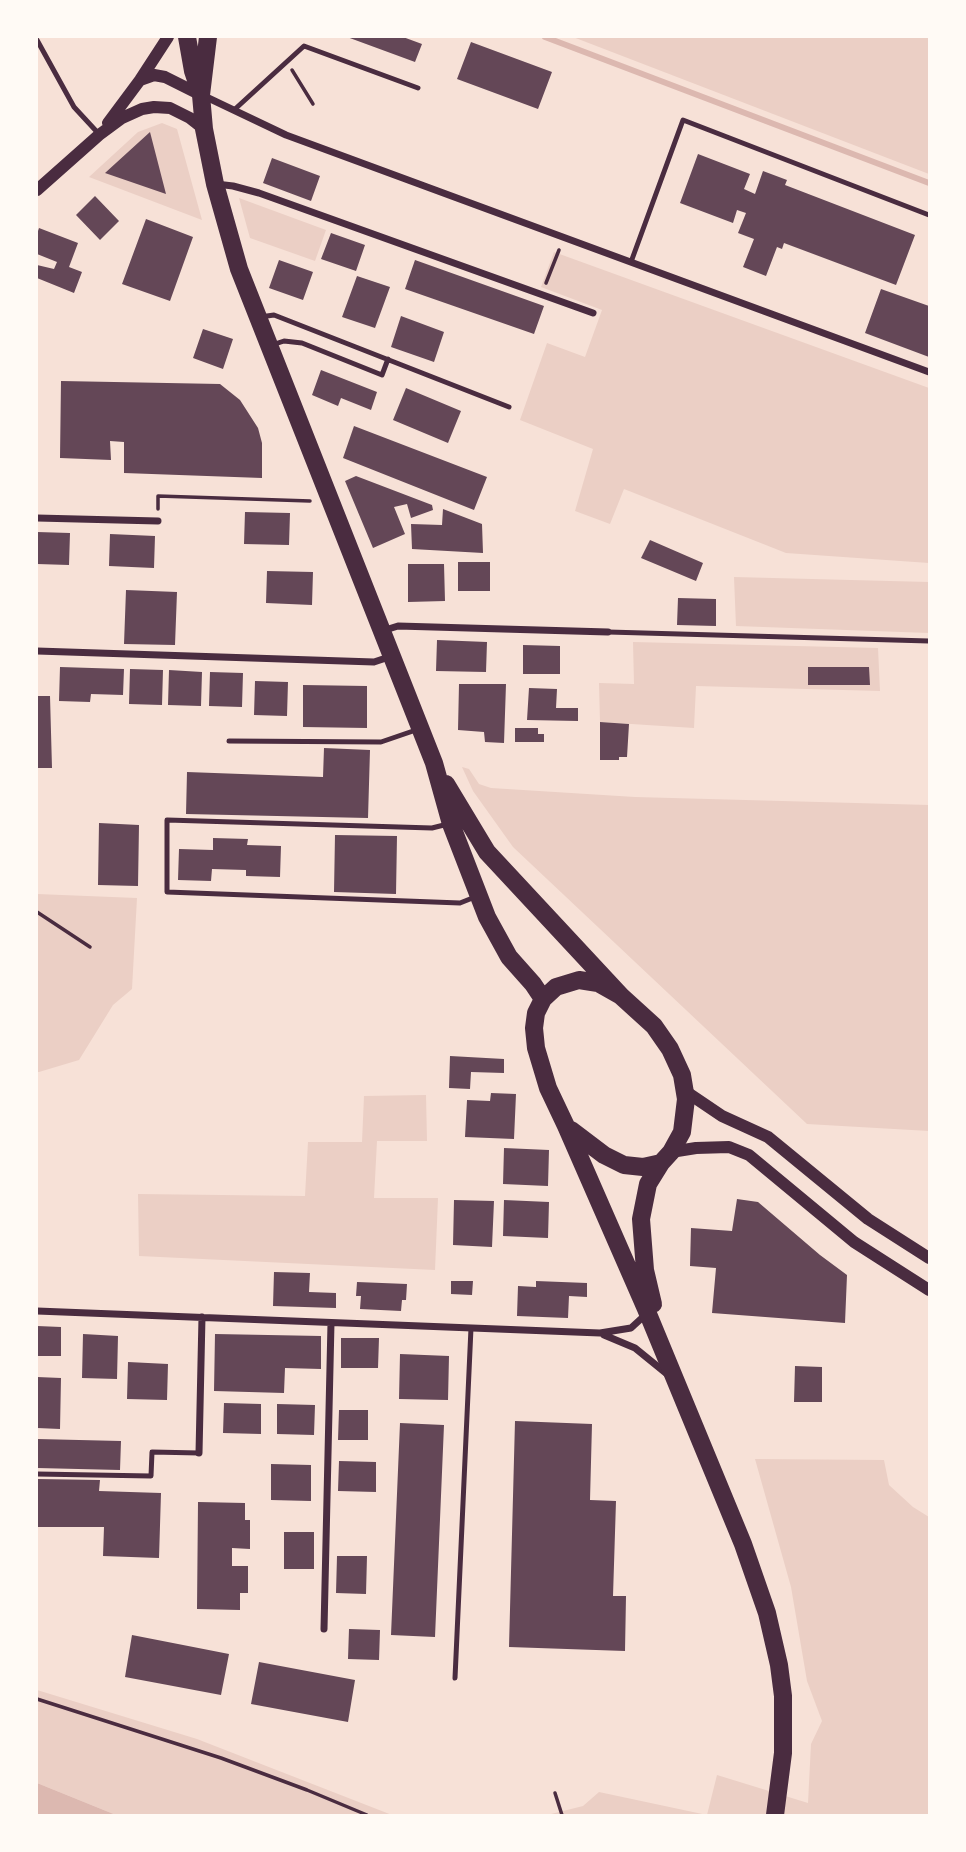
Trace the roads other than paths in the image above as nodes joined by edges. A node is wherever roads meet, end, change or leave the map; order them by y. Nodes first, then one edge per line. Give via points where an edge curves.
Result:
1 (167, 37) edge
2 (187, 37) edge
3 (208, 37) edge
4 (37, 40) edge
5 (140, 80) junction
6 (418, 88) dead end
7 (201, 95) junction
8 (234, 110) junction
9 (204, 129) junction
10 (99, 135) junction
11 (215, 184) junction
12 (37, 190) edge
13 (929, 215) edge
14 (631, 262) junction
15 (593, 313) dead end
16 (257, 318) junction
17 (269, 346) junction
18 (388, 359) junction
19 (929, 372) edge
20 (509, 407) dead end
21 (37, 518) edge
22 (158, 521) road end
23 (382, 631) junction
24 (608, 632) joint
25 (929, 641) edge
26 (37, 651) edge
27 (392, 656) junction
28 (421, 729) junction
29 (229, 741) dead end
30 (435, 763) junction
31 (451, 824) junction
32 (479, 895) junction
33 (621, 996) junction
34 (543, 999) junction
35 (685, 1091) junction
36 (566, 1126) junction
37 (666, 1158) junction
38 (929, 1258) edge
39 (929, 1290) edge
40 (646, 1308) junction
41 (37, 1311) edge
42 (202, 1317) junction
43 (331, 1323) junction
44 (471, 1328) junction
45 (600, 1333) junction
46 (677, 1385) junction
47 (699, 1440) junction
48 (200, 1453) joint
49 (37, 1474) edge
50 (324, 1629) dead end
51 (455, 1678) dead end
52 (775, 1815) edge

1 - 5 street
2 - 7 main road
3 - 7 main road
4 - 10 lane via 74,107
5 - 7 street via 164,77
5 - 10 street
6 - 8 lane via 304,46
7 - 8 street
7 - 9 main road
8 - 14 street via 286,135
9 - 10 street via 179,112 154,107 122,118
9 - 11 main road
10 - 12 street
11 - 15 street via 259,193
11 - 16 main road
13 - 14 lane via 683,120
14 - 19 street
16 - 17 main road
16 - 18 lane via 274,316
17 - 18 lane via 284,341 302,343 382,374
17 - 23 main road
18 - 20 lane
21 - 22 street
23 - 24 street via 398,626
23 - 27 main road
24 - 25 lane
26 - 27 street via 374,662
27 - 28 main road
28 - 29 lane via 381,742
28 - 30 main road
30 - 31 main road
30 - 33 main road via 487,852
31 - 32 main road
31 - 32 lane via 432,828 167,820 167,892 460,903
32 - 34 main road via 500,943
33 - 34 main road via 598,983 579,980 556,987
33 - 35 main road via 654,1026 670,1049
34 - 36 main road via 536,1013 536,1048
35 - 37 main road via 682,1132
35 - 38 street via 722,1116 768,1137 868,1219
36 - 37 main road via 587,1144 624,1164 643,1167
36 - 40 main road
37 - 39 street via 696,1148 729,1147 749,1155 854,1242
37 - 47 main road via 648,1184 641,1219 645,1270
40 - 45 street via 631,1328
40 - 46 main road
41 - 42 street
42 - 43 street
42 - 48 street
43 - 44 street
43 - 50 street
44 - 45 street
44 - 51 lane
45 - 46 street via 635,1348
46 - 47 main road
47 - 52 main road via 743,1544 774,1640 784,1724
48 - 49 lane via 152,1452 151,1476

